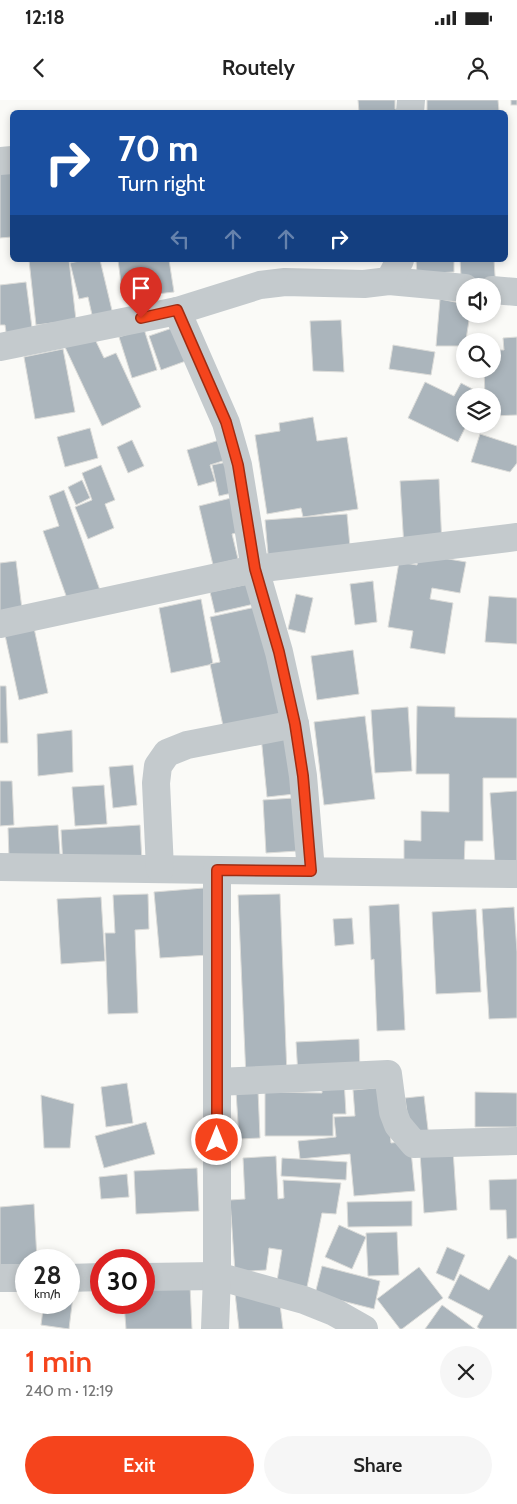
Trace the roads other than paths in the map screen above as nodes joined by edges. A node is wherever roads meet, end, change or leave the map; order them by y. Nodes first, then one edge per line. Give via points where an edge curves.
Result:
1 (395, 270) edge
2 (456, 286) edge
3 (501, 291) edge
4 (517, 292) edge
5 (177, 310) junction
6 (0, 347) edge
7 (517, 537) edge
8 (255, 569) junction
9 (0, 624) edge
10 (295, 724) junction
11 (0, 867) edge
12 (160, 869) junction
13 (217, 870) junction
14 (311, 871) junction
15 (517, 874) edge
16 (217, 1082) junction
17 (517, 1141) edge
18 (217, 1276) junction
19 (155, 1277) edge
20 (0, 1278) edge
21 (15, 1278) edge
22 (215, 1329) edge
23 (364, 1329) edge

1 - 2 street
1 - 5 street via 364,284 285,282 260,285
3 - 4 street
5 - 6 street
5 - 8 street via 226,422 238,465
7 - 8 street
8 - 9 street
8 - 10 street
10 - 12 street via 187,745 167,753 158,766 156,783
10 - 14 street
11 - 12 street
12 - 13 street
13 - 14 street
13 - 16 street
14 - 15 street
16 - 17 street via 388,1074 393,1112 398,1125 414,1144
16 - 18 street
18 - 19 street
18 - 22 street
18 - 23 street via 304,1300
20 - 21 street

